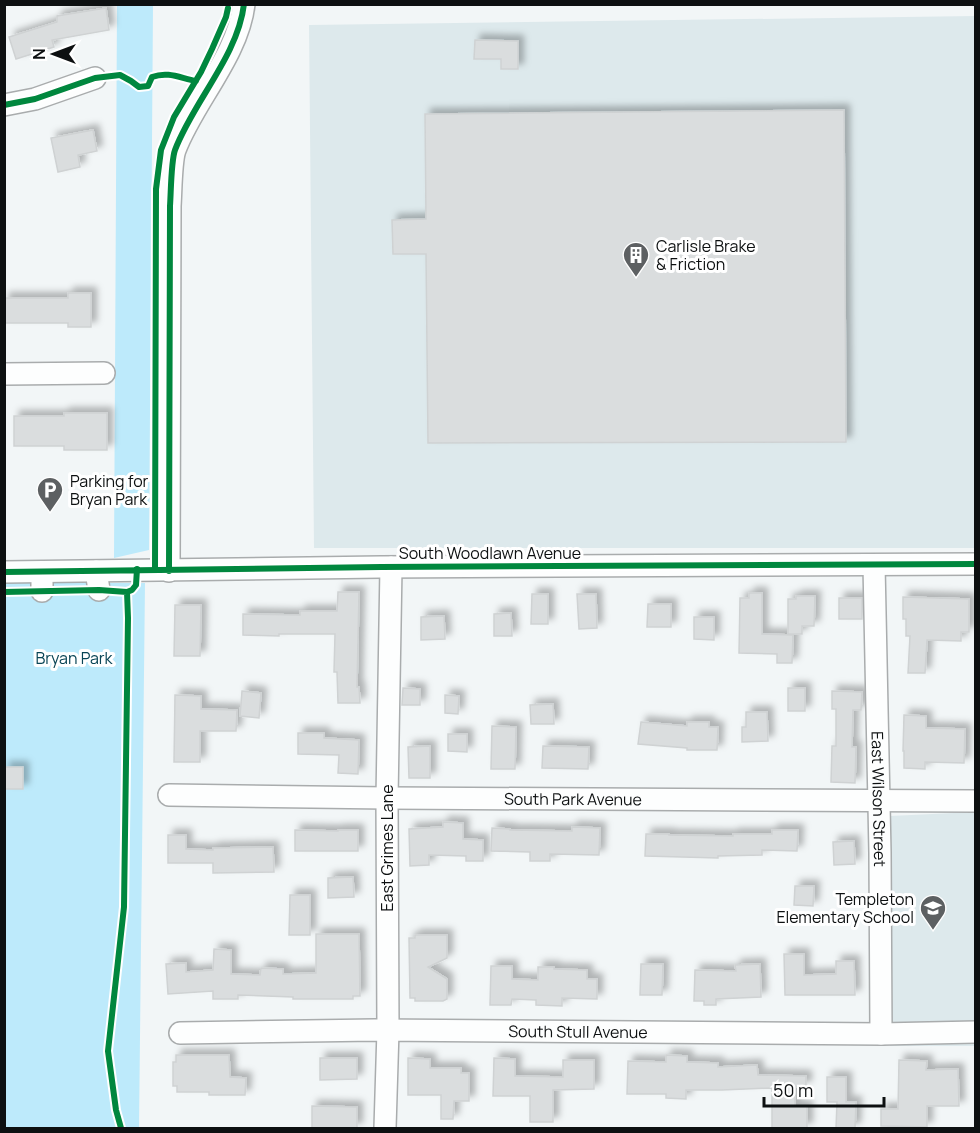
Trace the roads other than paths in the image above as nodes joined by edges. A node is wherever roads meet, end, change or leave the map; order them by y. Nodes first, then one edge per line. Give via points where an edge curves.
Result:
1 (244, 4) edge
2 (95, 78) dead end
3 (4, 105) edge
4 (104, 373) dead end
5 (4, 374) edge
6 (975, 564) edge
7 (874, 565) junction
8 (391, 567) junction
9 (169, 571) junction
10 (4, 572) edge
11 (169, 795) dead end
12 (387, 798) junction
13 (879, 801) junction
14 (975, 801) edge
15 (388, 1030) junction
16 (975, 1032) edge
17 (180, 1033) dead end
18 (881, 1034) junction
19 (385, 1128) edge

1 - 9 street via 225,60 174,153 170,206
2 - 3 street via 36,99
4 - 5 street
6 - 7 street, South Woodlawn Avenue
7 - 8 street, South Woodlawn Avenue
7 - 13 street, East Wilson Street
8 - 9 street, South Woodlawn Avenue
8 - 12 street, East Grimes Lane
9 - 10 street, South Woodlawn Avenue via 137,569 97,580 42,581
11 - 12 street, South Park Avenue
12 - 13 street, South Park Avenue
12 - 15 street, East Grimes Lane
13 - 14 street, South Park Avenue
13 - 18 street, East Wilson Street
15 - 17 street, South Stull Avenue
15 - 18 street, South Stull Avenue
15 - 19 street, East Grimes Lane
16 - 18 street, South Stull Avenue

